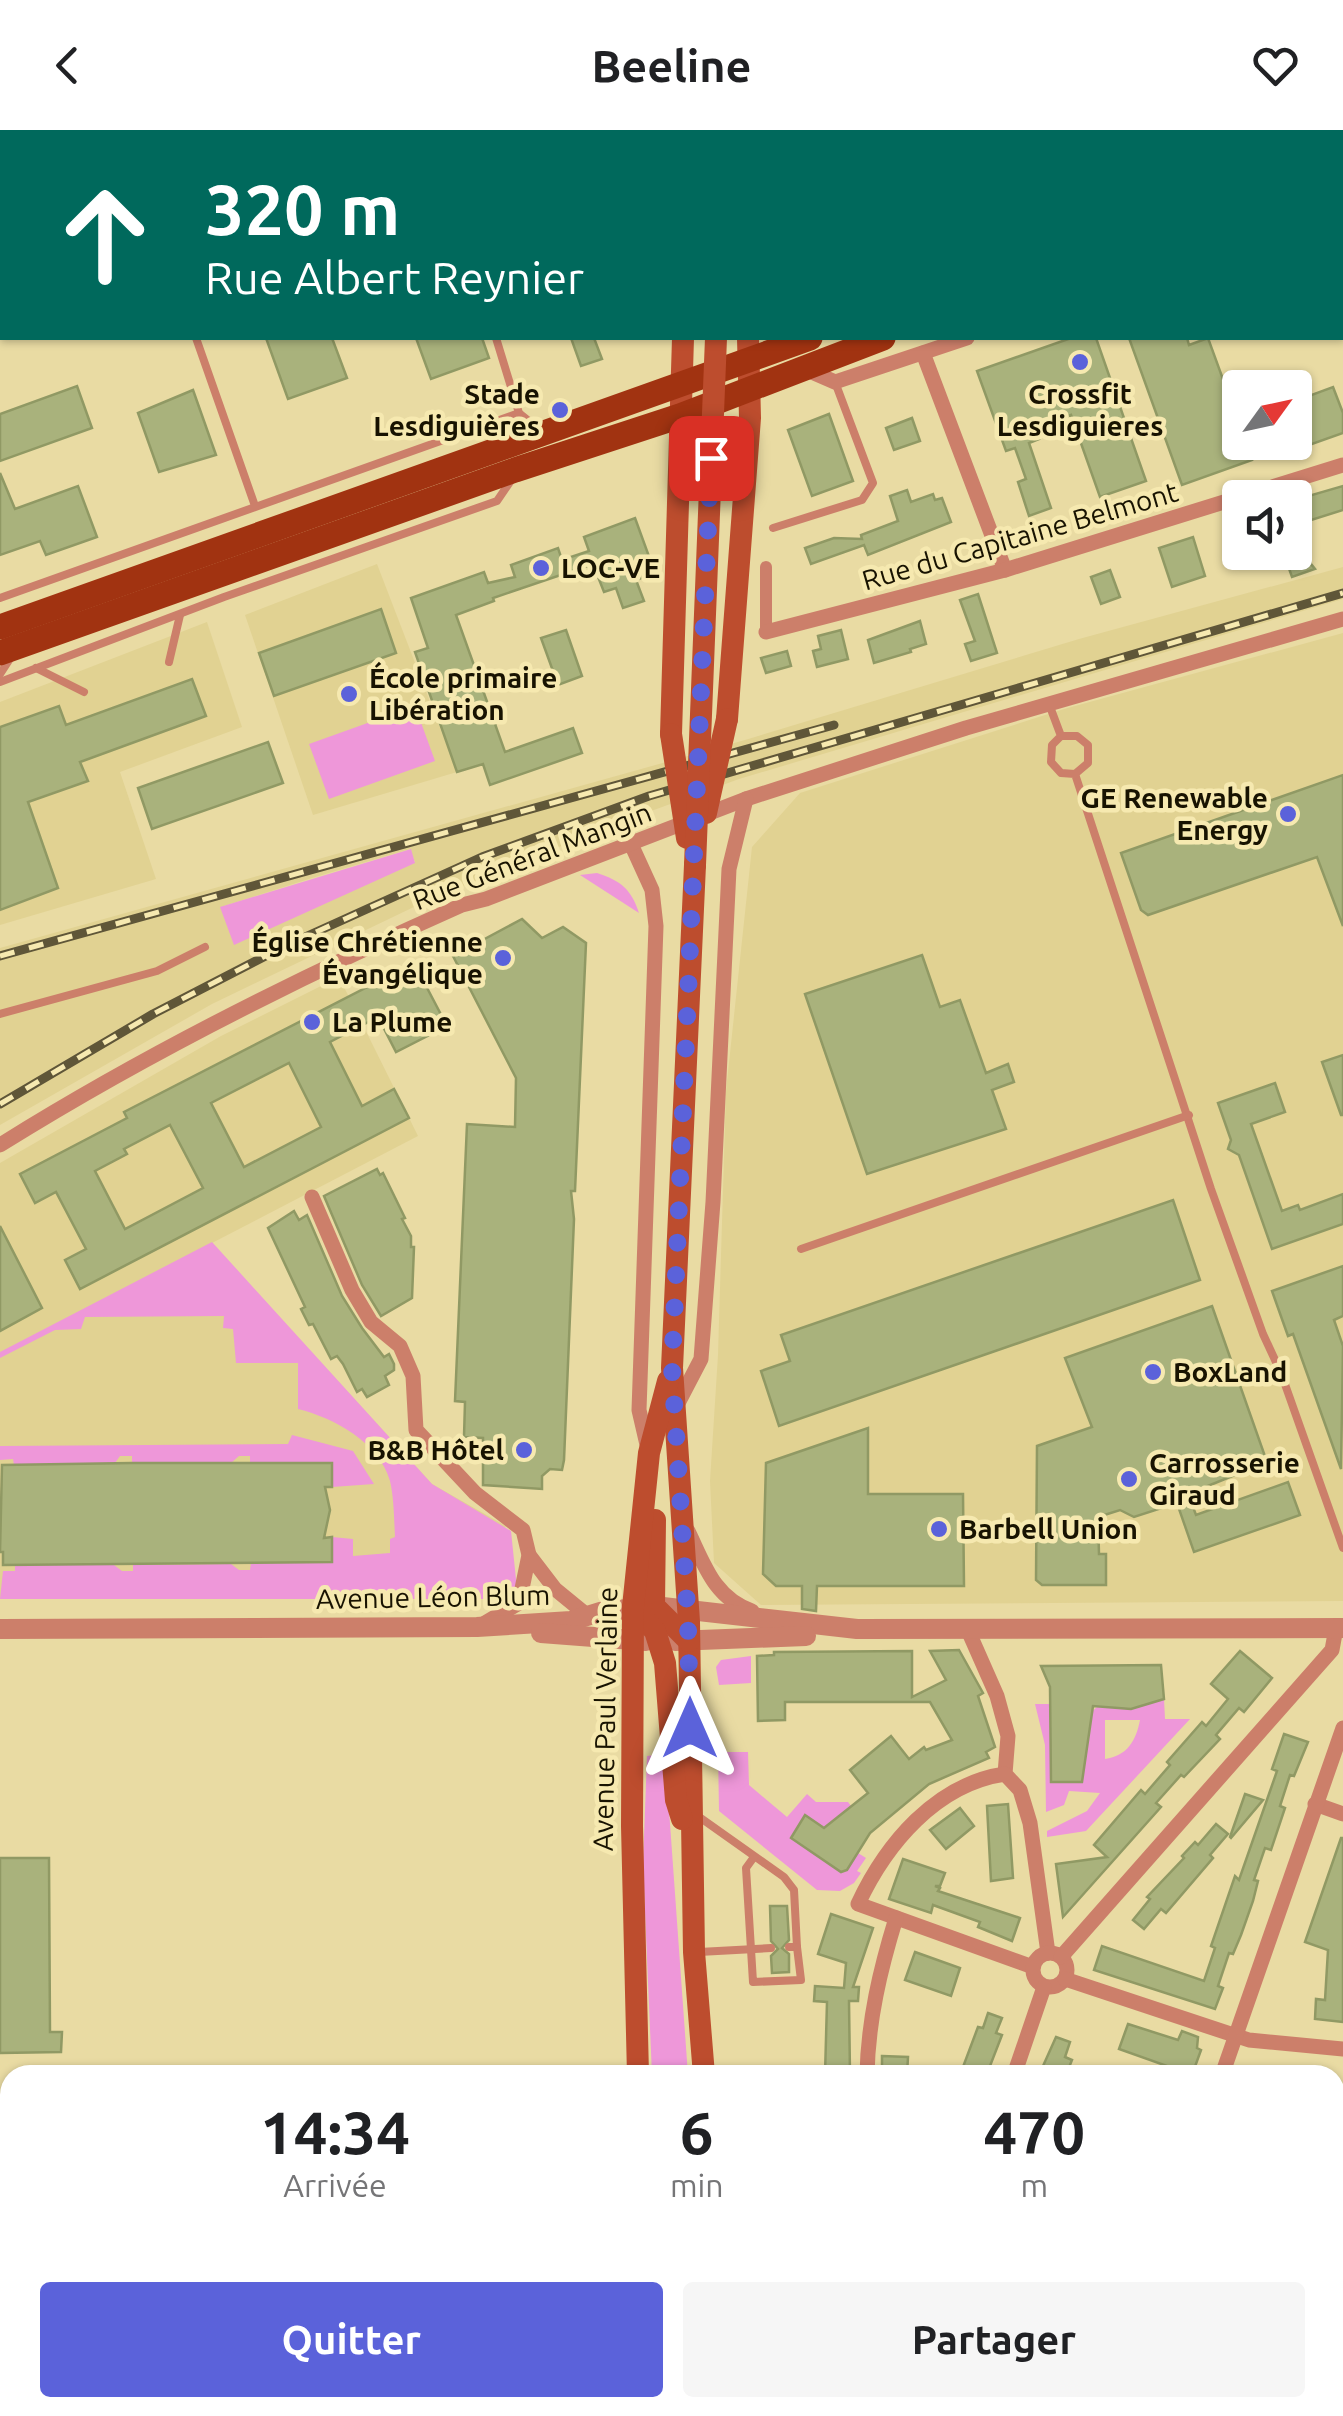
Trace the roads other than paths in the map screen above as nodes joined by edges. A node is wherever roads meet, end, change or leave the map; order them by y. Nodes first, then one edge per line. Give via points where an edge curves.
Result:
1 (197, 340) edge
2 (497, 340) edge
3 (682, 340) edge
4 (716, 340) edge
5 (796, 340) edge
6 (878, 340) edge
7 (961, 340) edge
8 (748, 347) edge
9 (923, 353) junction
10 (806, 369) junction
11 (683, 380) junction
12 (836, 382) junction
13 (750, 390) junction
14 (519, 413) junction
15 (680, 416) junction
16 (544, 433) junction
17 (1343, 465) edge
18 (516, 470) junction
19 (254, 506) junction
20 (774, 528) dead end
21 (766, 567) dead end
22 (1005, 570) junction
23 (0, 598) edge
24 (180, 614) junction
25 (1343, 620) edge
26 (766, 632) joint
27 (6, 642) edge
28 (169, 662) dead end
29 (36, 668) junction
30 (0, 674) edge
31 (0, 682) edge
32 (84, 692) dead end
33 (1049, 704) junction
34 (1061, 736) junction
35 (1075, 774) junction
36 (746, 799) junction
37 (632, 844) junction
38 (695, 865) junction
39 (205, 947) dead end
40 (0, 1014) edge
41 (1188, 1115) junction
42 (0, 1145) edge
43 (312, 1197) dead end
44 (801, 1249) dead end
45 (672, 1368) junction
46 (676, 1407) junction
47 (649, 1453) junction
48 (682, 1518) junction
49 (1343, 1548) edge
50 (529, 1555) junction
51 (588, 1616) junction
52 (659, 1624) junction
53 (478, 1627) junction
54 (968, 1628) junction
55 (1340, 1628) edge
56 (0, 1629) edge
57 (794, 1637) junction
58 (1343, 1728) edge
59 (1004, 1774) junction
60 (1315, 1804) junction
61 (690, 1812) junction
62 (1343, 1814) edge
63 (691, 1841) junction
64 (754, 1857) junction
65 (896, 1918) junction
66 (751, 1948) junction
67 (771, 1948) dead end
68 (694, 1952) junction
69 (1055, 1955) junction
70 (1033, 1966) junction
71 (1065, 1979) junction
72 (1044, 1987) junction
73 (1236, 2036) junction
74 (1343, 2049) edge
75 (638, 2065) edge
76 (703, 2065) edge
77 (867, 2065) edge
78 (1017, 2065) edge
79 (1226, 2065) edge

1 - 19 lane
2 - 14 lane
3 - 11 main road
4 - 38 main road, bridge
5 - 8 main road
6 - 10 main road
7 - 9 street
8 - 11 main road
8 - 13 main road
9 - 12 street
9 - 22 street
10 - 12 street
10 - 13 main road
11 - 15 main road
11 - 16 main road
12 - 20 lane via 873,483 862,500
13 - 15 main road
13 - 38 main road, bridge via 728,718
14 - 16 lane
14 - 19 lane
15 - 18 main road
15 - 38 main road, bridge via 671,734
16 - 27 main road
17 - 22 street, Rue du Capitaine Belmont
18 - 24 lane via 496,501
18 - 27 main road
19 - 23 lane
21 - 26 street
22 - 26 street, Rue du Capitaine Belmont
24 - 28 lane
24 - 29 lane
25 - 33 street, Rue Général Mangin
27 - 30 lane
29 - 31 lane
29 - 32 lane
33 - 34 lane
33 - 36 street, Rue Général Mangin
34 - 35 lane via 1052,744 1051,762 1060,773
34 - 35 lane via 1078,736 1088,745 1088,764
35 - 41 lane
36 - 37 street, Rue Général Mangin
36 - 46 street via 729,869 701,1359
37 - 42 street, Rue Général Mangin via 422,922 218,1022
37 - 47 street via 652,890 656,926 639,1410
38 - 45 main road, Avenue Paul Verlaine
39 - 40 lane via 157,971
41 - 44 lane
41 - 49 lane
43 - 50 street via 370,1322 400,1346 413,1376 416,1430 475,1494 517,1523
45 - 46 main road, Avenue Paul Verlaine
45 - 47 main road, Avenue Paul Verlaine
46 - 48 main road, Avenue Paul Verlaine
47 - 52 main road, Avenue Paul Verlaine
48 - 52 main road, Avenue Paul Verlaine
48 - 57 street via 723,1596
50 - 51 street
50 - 53 street via 519,1603
51 - 52 street, Avenue Léon Blum
51 - 53 street, Avenue Léon Blum
52 - 53 street, Avenue Léon Blum via 534,1632
52 - 57 street, Avenue Léon Blum
52 - 57 street
52 - 61 main road, Avenue Paul Verlaine
52 - 63 main road via 676,1800
52 - 75 main road, Avenue Paul Verlaine via 632,1826
53 - 56 street, Avenue Léon Blum
54 - 55 street, Avenue Léon Blum
54 - 57 street, Avenue Léon Blum
54 - 59 street via 1008,1736
55 - 69 street via 1332,1650
58 - 60 street
59 - 65 street via 957,1789 890,1849 858,1904
59 - 69 street via 1020,1790 1030,1823
60 - 62 street
60 - 73 street
61 - 63 main road, Avenue Paul Verlaine
61 - 64 lane
63 - 68 main road, Avenue Paul Verlaine
64 - 66 lane via 746,1868
64 - 66 lane via 794,1890 793,1947 801,1980 752,1982
65 - 70 street
65 - 77 street
66 - 67 lane
66 - 68 lane
68 - 76 main road, Avenue Paul Verlaine
69 - 70 street via 1038,1957
69 - 71 street via 1067,1968
70 - 72 street
71 - 72 street
71 - 73 street
72 - 78 street
73 - 74 street
73 - 79 street

